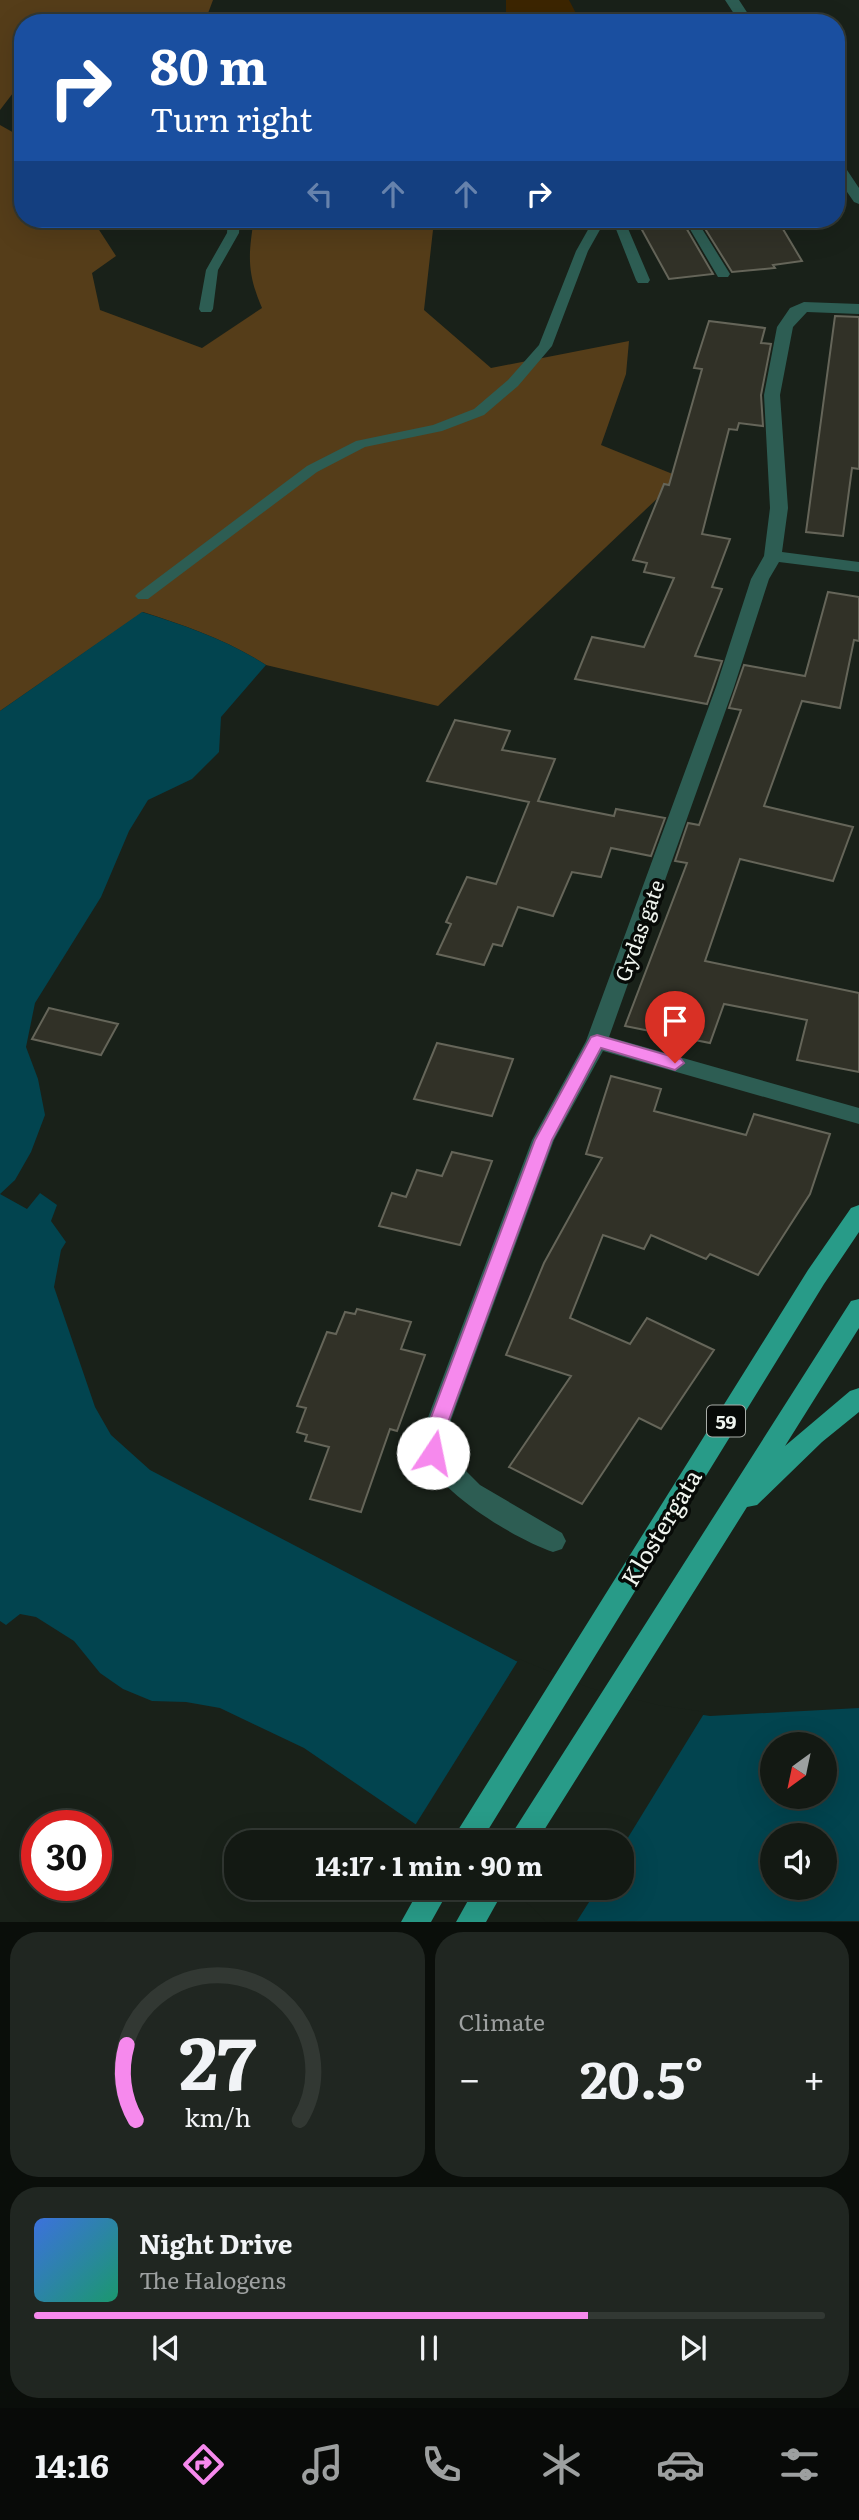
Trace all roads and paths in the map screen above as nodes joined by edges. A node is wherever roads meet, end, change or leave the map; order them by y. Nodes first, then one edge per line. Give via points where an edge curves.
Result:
1 (845, 178) edge
2 (859, 199) edge
3 (233, 228) edge
4 (595, 228) edge
5 (622, 228) edge
6 (695, 228) edge
7 (723, 274) dead end
8 (643, 280) dead end
9 (206, 309) dead end
10 (859, 309) edge
11 (772, 556) junction
12 (859, 567) edge
13 (143, 596) dead end
14 (597, 1041) junction
15 (859, 1116) edge
16 (859, 1214) edge
17 (859, 1308) edge
18 (859, 1398) edge
19 (723, 1520) junction
20 (552, 1541) dead end
21 (472, 1830) edge
22 (528, 1830) edge
23 (429, 1900) edge
24 (484, 1900) edge
25 (415, 1922) edge
26 (470, 1922) edge

1 - 2 street
3 - 9 lane via 212,270
4 - 13 lane via 545,346 513,383 479,412 437,428 361,444 312,469
5 - 8 lane
6 - 7 lane
10 - 11 street, Gydas gate via 804,307 785,327 772,395 779,508
11 - 12 street
11 - 14 street, Gydas gate
14 - 15 street
14 - 20 street, Gydas gate via 543,1140 439,1420 433,1453 446,1474
16 - 21 main road, Klostergata / 59
17 - 19 main road, 59
18 - 19 main road
19 - 22 main road, 59
23 - 25 main road
24 - 26 main road

